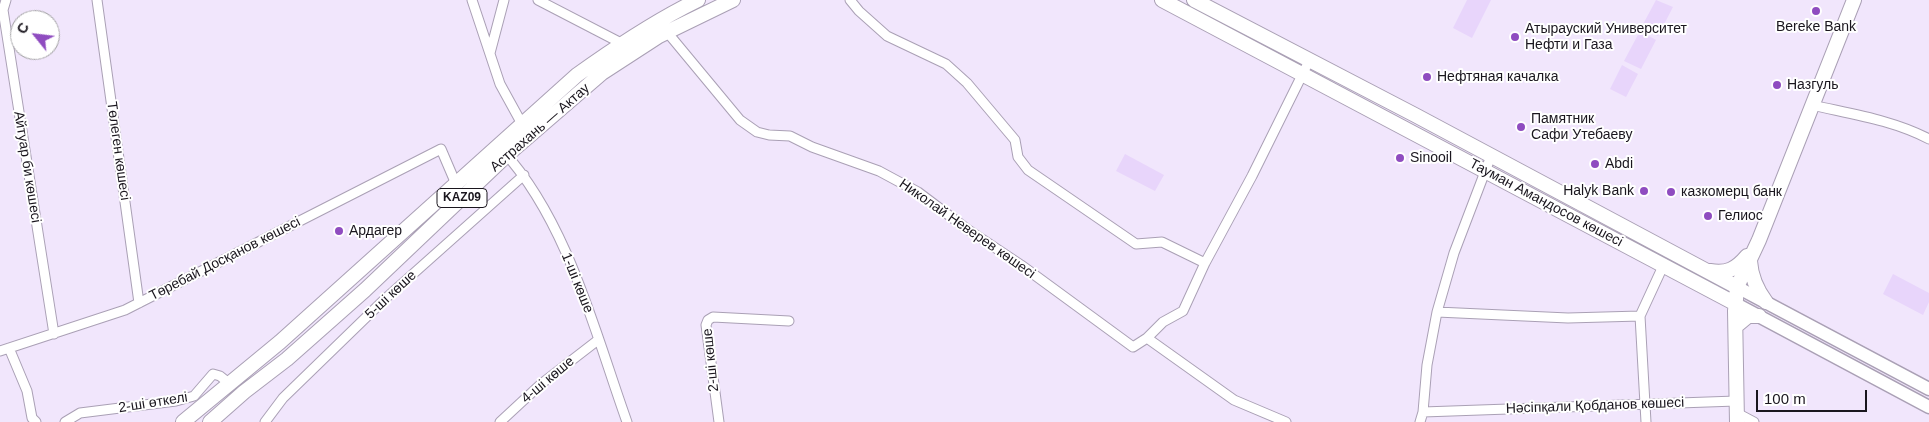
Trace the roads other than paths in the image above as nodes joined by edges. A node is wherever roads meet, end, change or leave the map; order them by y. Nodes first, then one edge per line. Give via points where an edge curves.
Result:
1 (6, 0) edge
2 (97, 0) edge
3 (472, 0) edge
4 (504, 0) edge
5 (538, 0) edge
6 (698, 0) edge
7 (733, 0) edge
8 (850, 0) edge
9 (1162, 0) edge
10 (1194, 0) edge
11 (1854, 0) edge
12 (667, 32) junction
13 (621, 43) junction
14 (489, 54) junction
15 (1309, 61) junction
16 (1302, 73) junction
17 (1812, 105) junction
18 (522, 124) junction
19 (1929, 139) edge
20 (503, 150) junction
21 (1491, 156) junction
22 (1485, 170) junction
23 (524, 175) junction
24 (456, 184) junction
25 (462, 198) junction
26 (1752, 255) junction
27 (1205, 263) junction
28 (1664, 264) junction
29 (1706, 271) junction
30 (1704, 286) junction
31 (1737, 287) junction
32 (1766, 302) junction
33 (139, 303) junction
34 (1736, 304) junction
35 (1437, 312) junction
36 (1640, 316) junction
37 (1759, 316) junction
38 (789, 321) dead end
39 (1736, 331) junction
40 (54, 334) junction
41 (1147, 338) junction
42 (598, 340) junction
43 (4, 350) edge
44 (230, 384) junction
45 (1929, 389) edge
46 (1645, 404) junction
47 (1929, 407) edge
48 (1423, 412) junction
49 (1737, 412) edge
50 (36, 422) edge
51 (65, 422) edge
52 (183, 422) edge
53 (210, 422) edge
54 (265, 422) edge
55 (500, 422) edge
56 (626, 422) edge
57 (719, 422) edge
58 (1286, 422) edge
59 (1420, 422) edge
60 (1646, 422) edge
61 (1754, 422) edge

1 - 40 street, Айтуар би көшесі via 3,10
2 - 33 street, Төлеген көшесі
3 - 14 street
4 - 14 street
5 - 13 street
6 - 13 main road, Астрахань — Актау / KAZ09
7 - 12 main road, Астрахань — Актау / KAZ09
8 - 27 street via 887,36 946,64 967,83 1015,140 1018,157 1028,170 1136,244 1162,242
9 - 16 main road, Тауман Амандосов көшесі
10 - 15 main road, Тауман Амандосов көшесі
11 - 17 main road
12 - 20 main road, Астрахань — Актау / KAZ09 via 602,73
12 - 41 street, Николай Неверев көшесі via 740,120 756,132 790,136 878,170 918,192 1133,347
13 - 18 main road, Астрахань — Актау / KAZ09
14 - 18 street via 500,84
15 - 16 street
15 - 21 main road, Тауман Амандосов көшесі
16 - 22 main road, Тауман Амандосов көшесі
16 - 27 street
17 - 19 street via 1874,119
17 - 26 main road
18 - 20 main road, Астрахань — Актау / KAZ09
20 - 23 street, 1-ші көше
20 - 24 main road, Астрахань — Актау / KAZ09
20 - 25 main road, Астрахань — Актау / KAZ09
21 - 22 street
21 - 29 main road, Тауман Амандосов көшесі
22 - 28 main road, Тауман Амандосов көшесі
22 - 35 street via 1454,253
23 - 42 street, 1-ші көше via 556,230
23 - 54 street, 5-шi көше via 386,298 283,398
24 - 25 street
24 - 33 street, Төребай Досқанов көшесі via 441,149
24 - 44 main road, Астрахань — Актау / KAZ09
25 - 53 main road, Астрахань — Актау / KAZ09 via 358,297
26 - 29 main road via 1730,271
26 - 31 main road
26 - 32 main road via 1750,270 1758,292
27 - 41 street via 1183,311 1163,322
28 - 30 main road, Тауман Амандосов көшесі
28 - 36 street
29 - 31 main road, Тауман Амандосов көшесі
30 - 34 main road, Тауман Амандосов көшесі
30 - 39 main road via 1725,310
31 - 32 main road, Тауман Амандосов көшесі
31 - 34 main road
32 - 45 main road, Тауман Амандосов көшесі
33 - 40 street, Төребай Досқанов көшесі
34 - 37 main road, Тауман Амандосов көшесі
34 - 39 main road
35 - 36 street via 1568,318
35 - 48 street via 1427,365
36 - 46 street
37 - 39 main road via 1748,316
37 - 47 main road, Тауман Амандосов көшесі
38 - 57 street, 2-ші көше via 713,317 708,320 706,325
39 - 49 main road
40 - 43 street, Төребай Досқанов көшесі
41 - 58 street via 1234,400
42 - 55 street, 4-шi көше via 541,384
42 - 56 street, 1-ші көше
43 - 50 street via 27,391 32,418
44 - 51 street, 2-ші өткелі via 213,374 194,396 80,414
44 - 52 main road, Астрахань — Актау / KAZ09
46 - 48 street, Нәсіпқали Қобданов көшесі
46 - 49 street, Нәсіпқали Қобданов көшесі
46 - 60 street
48 - 59 street
49 - 61 street, Нәсіпқали Қобданов көшесі

